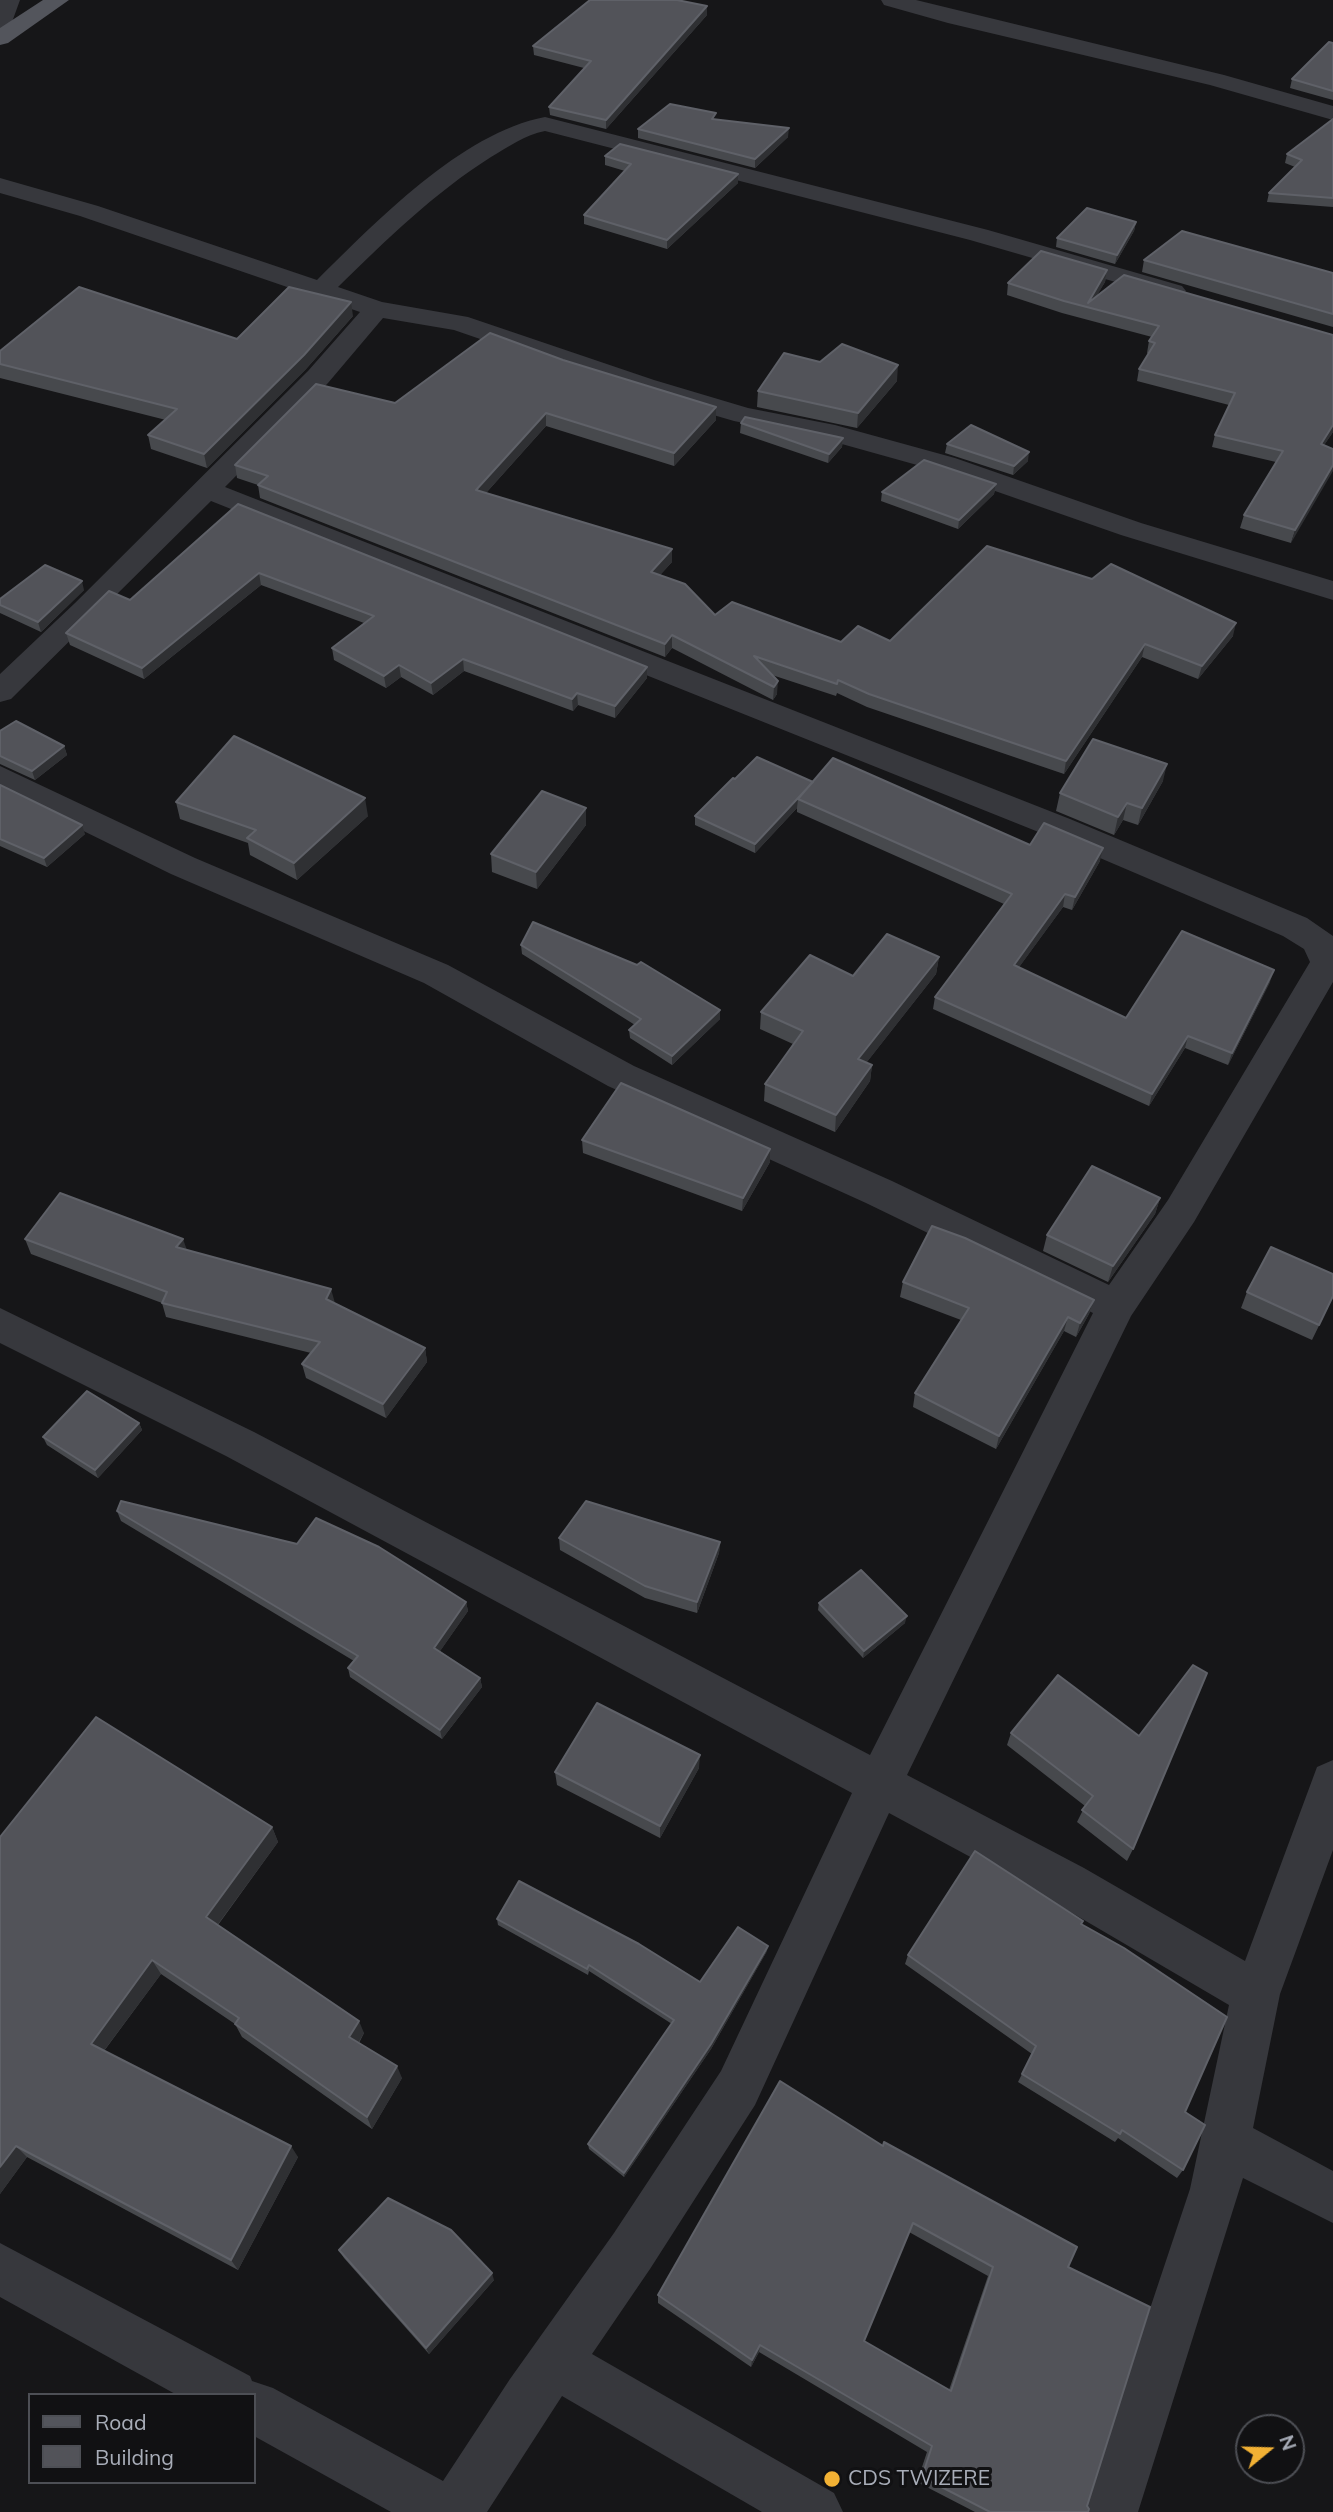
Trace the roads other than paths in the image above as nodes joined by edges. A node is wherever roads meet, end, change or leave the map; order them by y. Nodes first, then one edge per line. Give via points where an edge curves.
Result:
1 (9, 0) edge
2 (58, 0) edge
3 (892, 0) edge
4 (0, 28) edge
5 (0, 37) edge
6 (1333, 113) edge
7 (0, 185) edge
8 (321, 290) junction
9 (1200, 299) edge
10 (377, 309) junction
11 (205, 489) junction
12 (1333, 590) edge
13 (0, 692) edge
14 (0, 777) edge
15 (1116, 1306) junction
16 (0, 1324) edge
17 (1333, 1782) edge
18 (878, 1785) junction
19 (1256, 1994) junction
20 (1225, 2141) junction
21 (1333, 2198) edge
22 (0, 2269) edge
23 (555, 2362) junction
24 (227, 2393) edge
25 (256, 2408) edge
26 (446, 2512) edge
27 (455, 2512) edge
28 (815, 2512) edge
29 (1110, 2512) edge

1 - 4 street
2 - 5 main road
3 - 6 street
7 - 8 street
8 - 9 street via 457,166 518,131 545,124 979,235
8 - 10 street
10 - 11 street via 318,377
10 - 12 street via 459,323 744,415 835,433 946,464 1131,529
11 - 13 street
11 - 15 street via 1058,827 1316,937 1325,949 1326,961 1181,1211
14 - 15 street via 183,866 436,974 621,1076 879,1192
15 - 18 street
16 - 18 street via 240,1444
17 - 19 street
18 - 19 street via 1067,1884
18 - 23 street via 738,2088
19 - 20 street
20 - 21 street
20 - 29 street via 1215,2189
22 - 24 street
23 - 27 street
23 - 28 street
25 - 26 street

